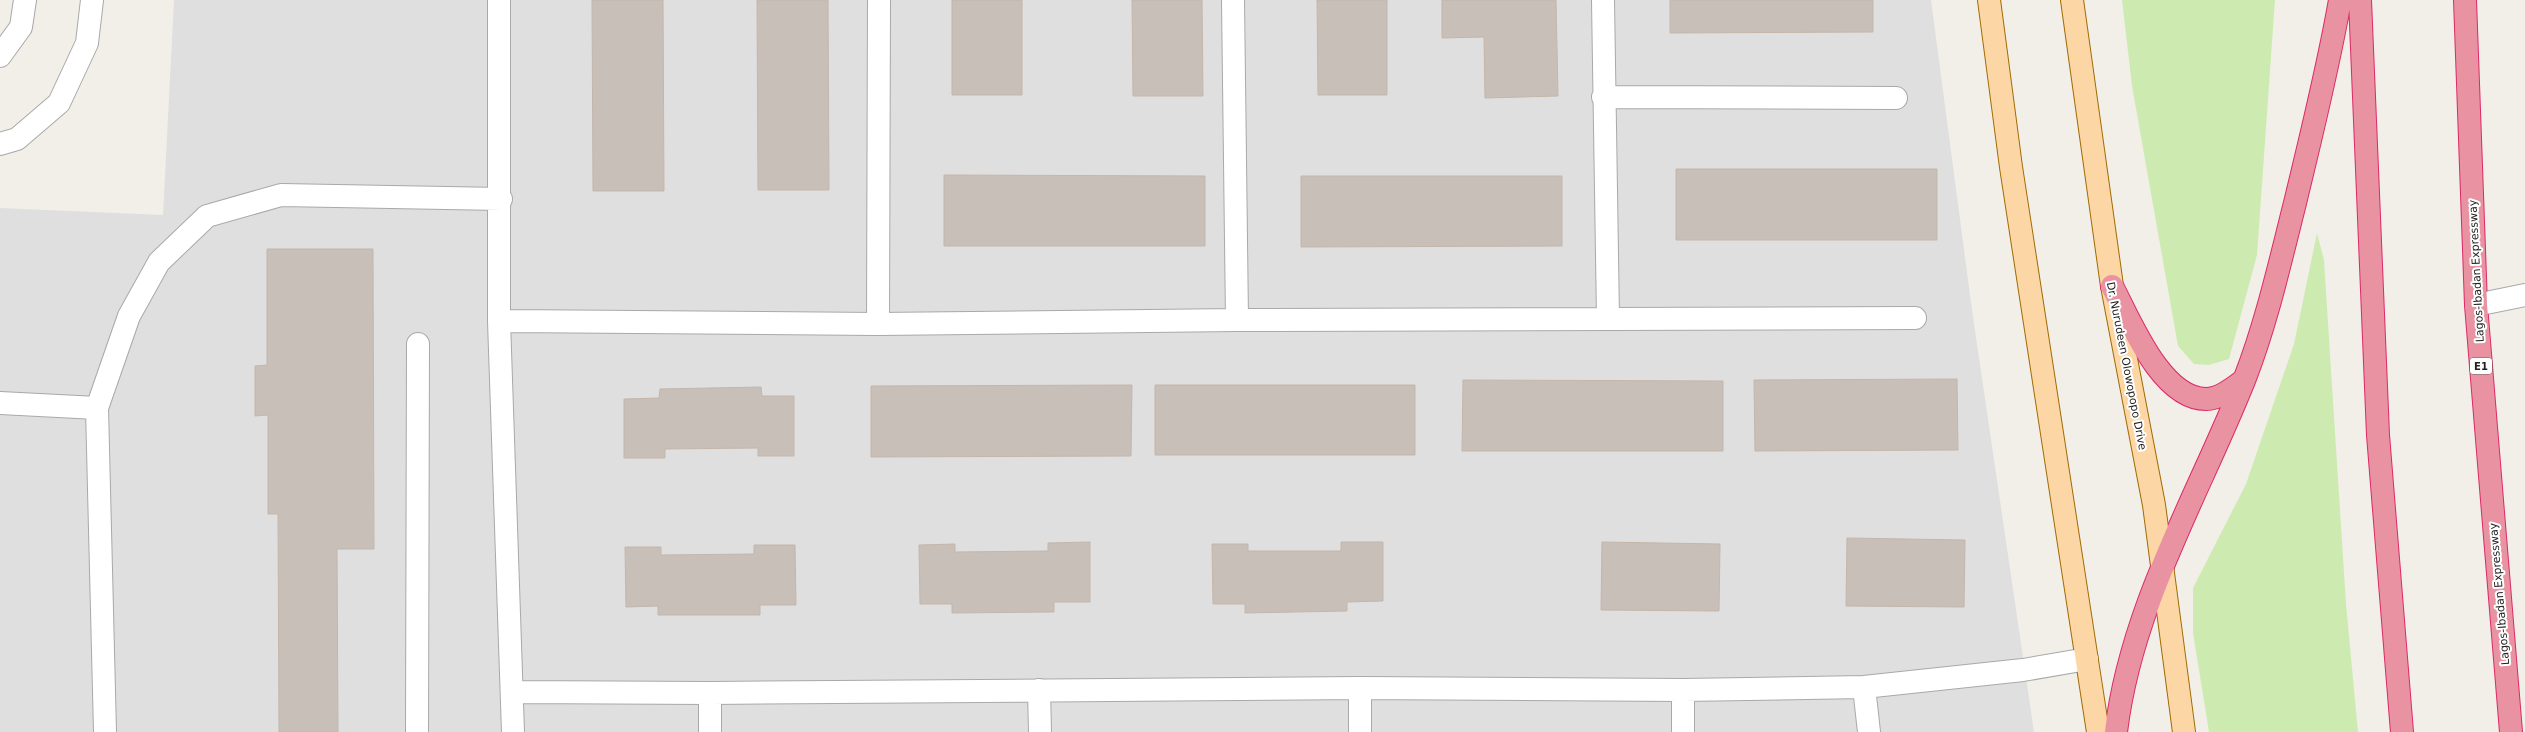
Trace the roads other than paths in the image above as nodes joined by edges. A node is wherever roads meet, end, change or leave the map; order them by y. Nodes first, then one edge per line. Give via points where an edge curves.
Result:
1 (25, 0) edge
2 (92, 0) edge
3 (499, 0) edge
4 (879, 0) edge
5 (1234, 0) edge
6 (1603, 0) edge
7 (1989, 0) edge
8 (2072, 0) edge
9 (2340, 0) edge
10 (2360, 0) edge
11 (2465, 0) edge
12 (0, 56) edge
13 (1603, 97) junction
14 (1896, 98) dead end
15 (0, 144) edge
16 (501, 199) junction
17 (2112, 286) junction
18 (2525, 295) edge
19 (2476, 305) junction
20 (1608, 318) junction
21 (1915, 318) dead end
22 (1237, 320) junction
23 (500, 321) junction
24 (878, 324) junction
25 (418, 344) dead end
26 (2244, 380) junction
27 (0, 403) edge
28 (97, 408) junction
29 (2162, 567) junction
30 (2087, 659) junction
31 (1864, 687) junction
32 (1360, 688) junction
33 (1039, 690) junction
34 (1683, 690) junction
35 (513, 692) junction
36 (710, 693) junction
37 (106, 732) edge
38 (417, 732) edge
39 (513, 732) edge
40 (710, 732) edge
41 (1040, 732) edge
42 (1360, 732) edge
43 (1682, 732) edge
44 (1869, 732) edge
45 (2098, 732) edge
46 (2116, 732) edge
47 (2184, 732) edge
48 (2402, 732) edge
49 (2512, 732) edge

1 - 12 street via 21,26
2 - 15 street via 87,42 59,103 17,139
3 - 16 street
4 - 24 street
5 - 22 street
6 - 13 street
7 - 30 main road via 2011,167
8 - 17 main road, Dr. Nurudeen Olowopopo Drive
9 - 26 highway via 2330,58 2268,309
10 - 48 highway via 2378,435
11 - 19 highway, Lagos-Ibadan Expressway / E1
13 - 14 street
13 - 20 street
16 - 23 street
16 - 28 street via 281,195 207,216 159,262 129,316
17 - 26 highway via 2156,367 2174,385 2192,397 2208,399 2226,393
17 - 29 main road, Dr. Nurudeen Olowopopo Drive via 2154,505
18 - 19 street
19 - 49 highway, Lagos-Ibadan Expressway / E1
20 - 21 street
20 - 22 street
22 - 24 street
23 - 24 street
23 - 35 street
25 - 38 street
26 - 29 highway
27 - 28 street
28 - 37 street
29 - 46 highway via 2135,641 2121,691
29 - 47 main road, Dr. Nurudeen Olowopopo Drive
30 - 31 street via 2023,670
30 - 45 main road
31 - 34 street
31 - 44 street
32 - 33 street
32 - 34 street
32 - 42 street
33 - 36 street
33 - 41 street
34 - 43 street
35 - 36 street
35 - 39 street
36 - 40 street

